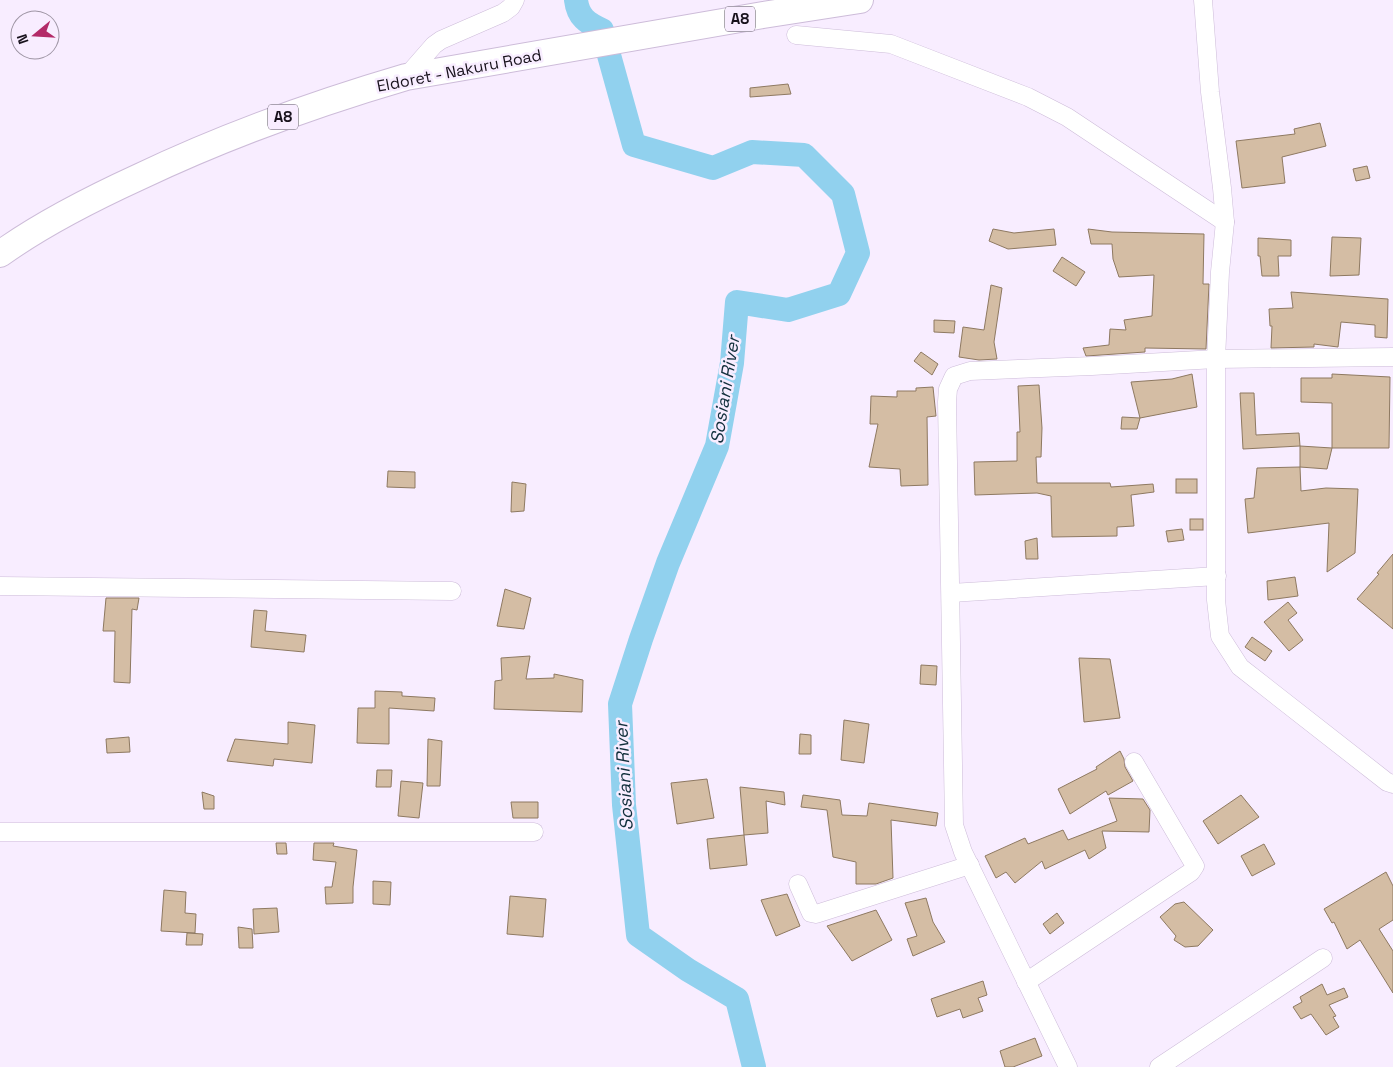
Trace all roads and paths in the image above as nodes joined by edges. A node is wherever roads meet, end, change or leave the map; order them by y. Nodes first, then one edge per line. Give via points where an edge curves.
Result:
1 (516, 0) edge
2 (860, 0) edge
3 (1203, 0) edge
4 (796, 35) dead end
5 (406, 77) junction
6 (1224, 222) junction
7 (0, 254) edge
8 (1393, 357) edge
9 (1216, 359) junction
10 (1217, 576) junction
11 (0, 586) edge
12 (452, 590) dead end
13 (951, 593) junction
14 (1134, 762) dead end
15 (1393, 784) edge
16 (0, 832) edge
17 (534, 832) dead end
18 (970, 865) junction
19 (798, 884) dead end
20 (1323, 958) dead end
21 (1026, 982) junction
22 (1068, 1067) edge
23 (1159, 1067) edge

1 - 5 street via 503,13 434,45
2 - 5 highway, Eldoret - Nakuru Road / A8
3 - 6 street
4 - 6 street via 891,44 1028,97 1067,117
5 - 7 highway, Eldoret - Nakuru Road / A8 via 330,100 211,144 66,213
6 - 9 street
8 - 9 street
9 - 10 street
9 - 13 street via 970,371 954,376 947,395
10 - 13 street
10 - 15 street via 1220,636 1240,668 1386,782
11 - 12 street
13 - 18 street via 954,825
14 - 21 street via 1195,866 1191,872
16 - 17 street
18 - 19 street via 816,914 811,913
18 - 21 street
20 - 23 street
21 - 22 street

